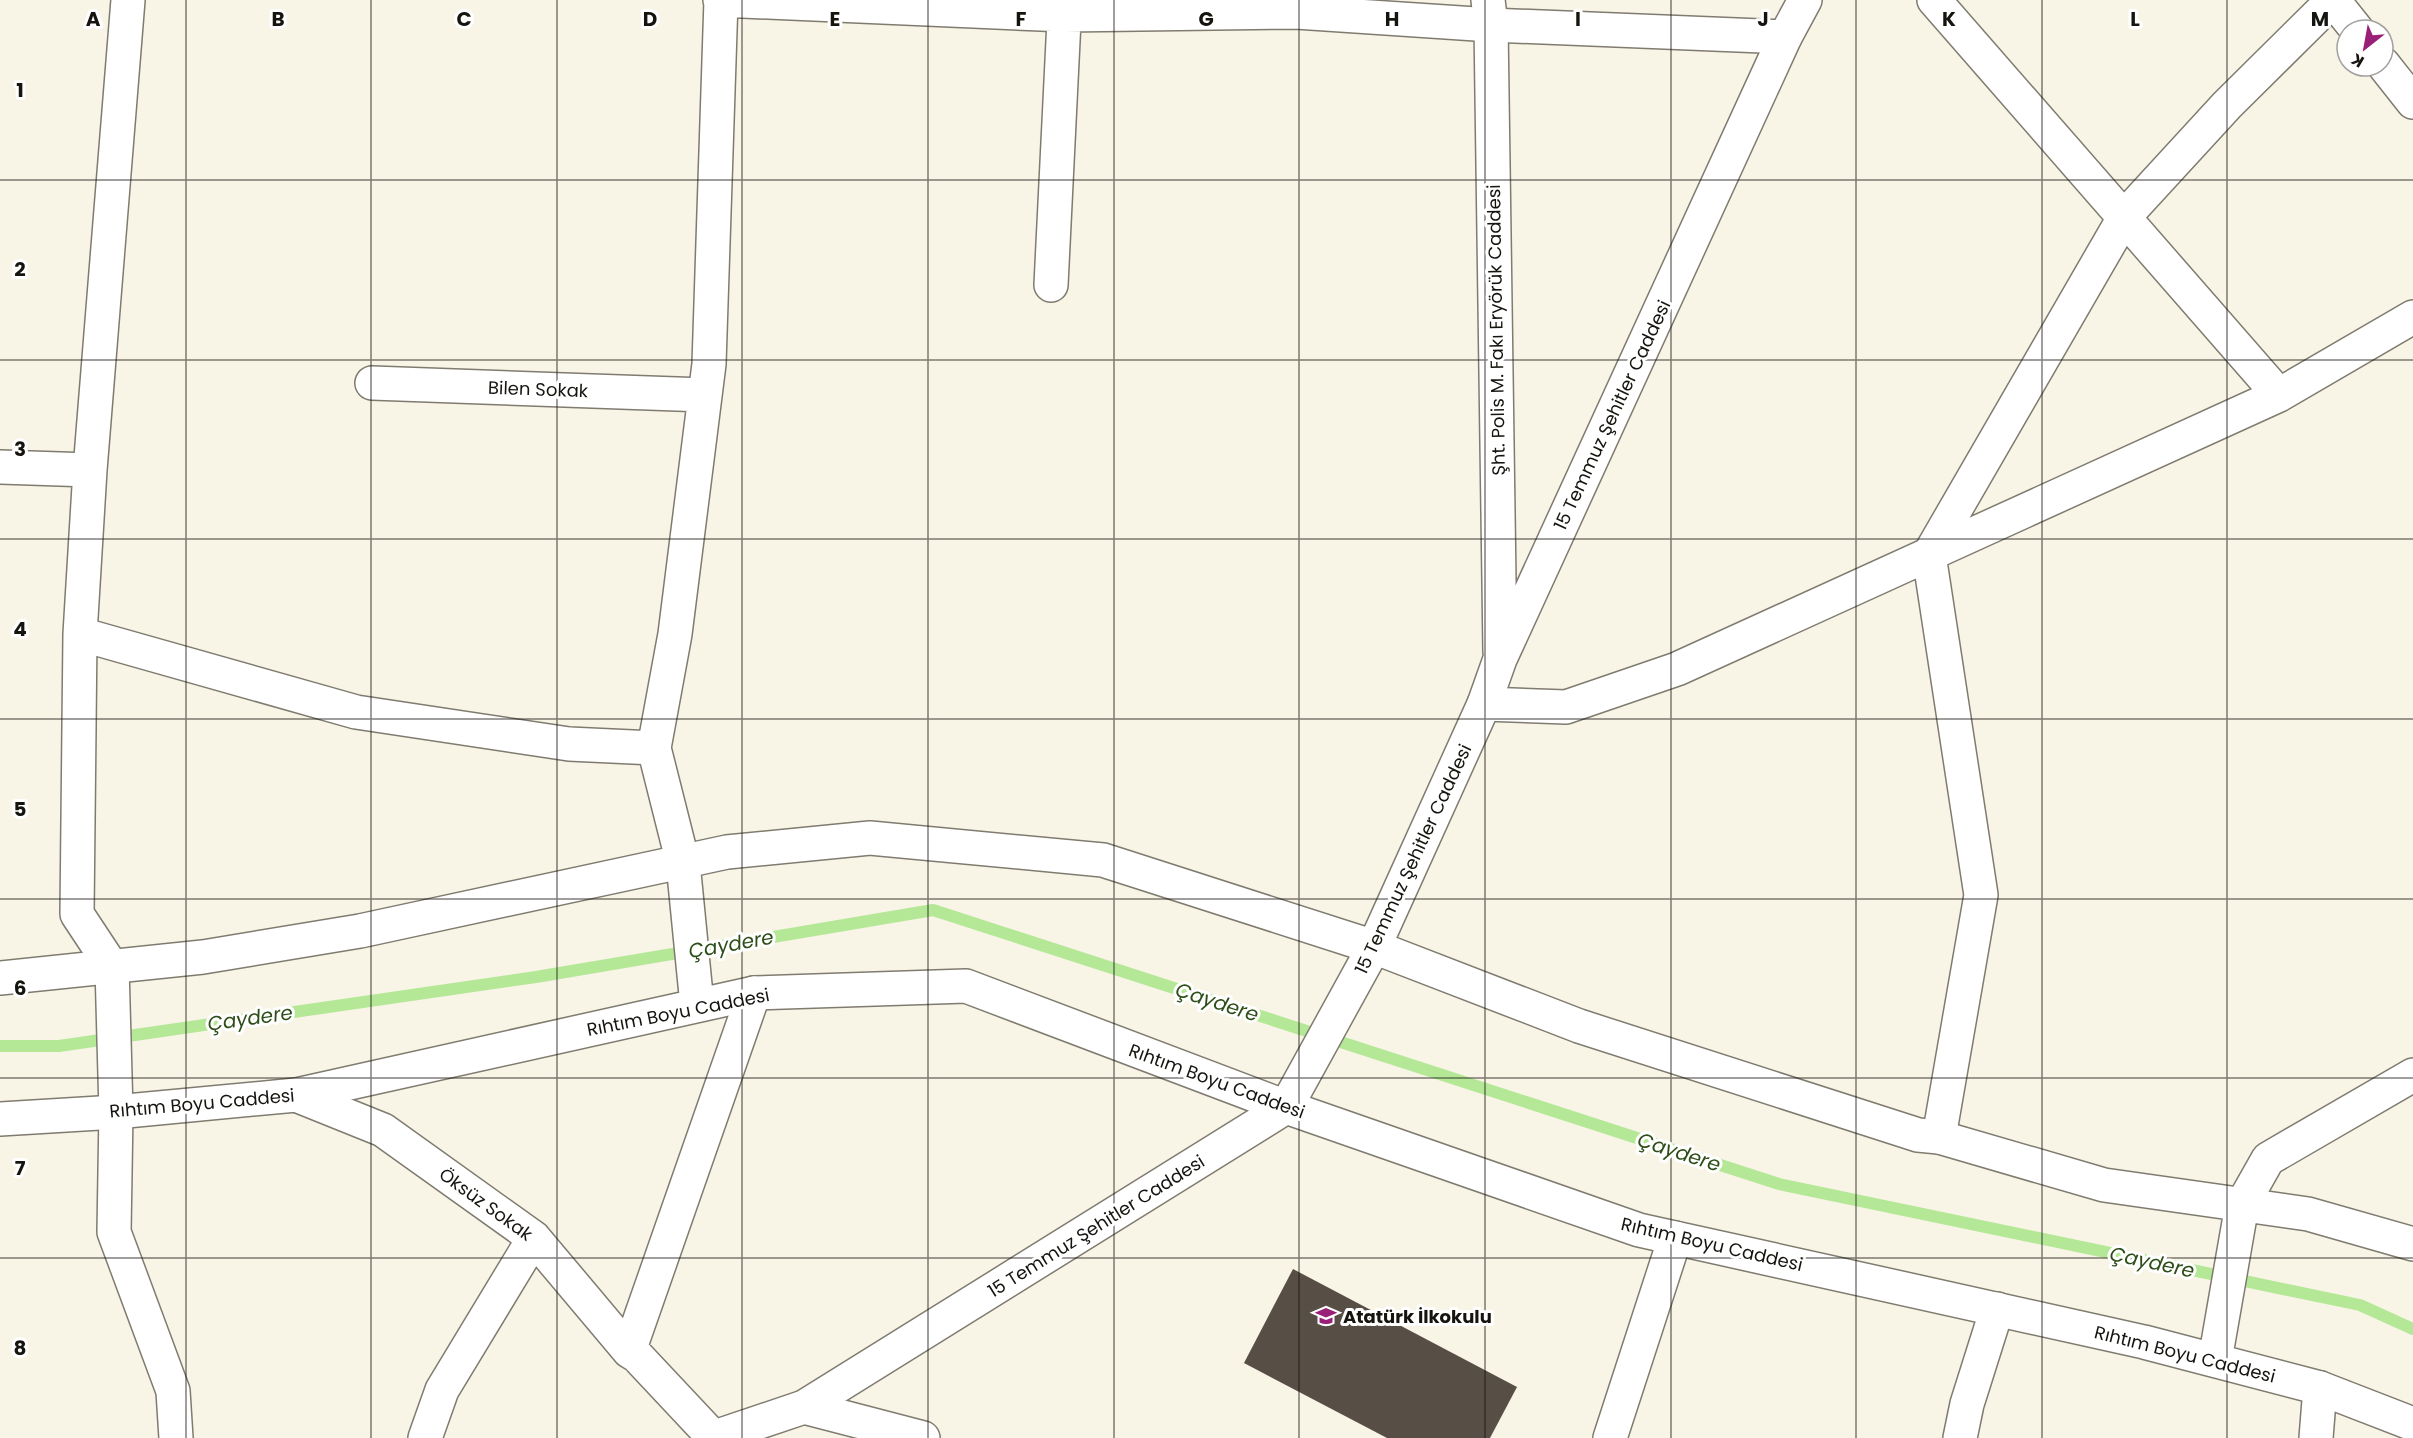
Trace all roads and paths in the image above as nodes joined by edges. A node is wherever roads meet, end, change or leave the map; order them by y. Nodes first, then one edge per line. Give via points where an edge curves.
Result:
1 (128, 0) edge
2 (720, 0) edge
3 (1805, 0) edge
4 (1934, 0) edge
5 (2333, 0) edge
6 (1065, 8) edge
7 (1490, 13) edge
8 (2347, 18) edge
9 (1785, 37) junction
10 (2394, 78) edge
11 (2413, 102) edge
12 (2125, 216) junction
13 (1051, 285) dead end
14 (2413, 317) edge
15 (372, 383) dead end
16 (705, 394) junction
17 (2278, 395) junction
18 (0, 467) edge
19 (90, 470) junction
20 (1929, 555) junction
21 (80, 634) junction
22 (1500, 659) junction
23 (1484, 704) junction
24 (654, 748) junction
25 (683, 863) junction
26 (1374, 947) junction
27 (112, 967) junction
28 (0, 978) edge
29 (754, 993) junction
30 (697, 1005) junction
31 (2413, 1075) edge
32 (296, 1095) junction
33 (1286, 1107) junction
34 (116, 1112) junction
35 (0, 1119) edge
36 (1939, 1137) junction
37 (2242, 1204) junction
38 (534, 1238) junction
39 (1675, 1238) junction
40 (2413, 1244) edge
41 (1997, 1309) junction
42 (629, 1351) junction
43 (2215, 1360) junction
44 (2320, 1388) junction
45 (804, 1407) junction
46 (2413, 1424) edge
47 (176, 1438) edge
48 (425, 1438) edge
49 (713, 1438) edge
50 (923, 1438) edge
51 (1610, 1438) edge
52 (1960, 1438) edge
53 (2316, 1438) edge

1 - 19 street
2 - 6 street
2 - 16 street
3 - 9 street, 15 Temmuz Şehitler Caddesi
4 - 12 street
5 - 8 street
5 - 12 street via 2227,105
6 - 7 street
6 - 13 street
7 - 9 street
7 - 22 street, Şht. Polis M. Fakı Eryörük Caddesi
9 - 22 street, 15 Temmuz Şehitler Caddesi
10 - 11 street
12 - 17 street
12 - 20 street
14 - 17 street
15 - 16 street, Bilen Sokak
16 - 24 street via 675,634
17 - 20 street
18 - 19 street
19 - 21 street
20 - 23 street via 1677,669 1566,707
20 - 36 street via 1982,895
21 - 24 street via 357,712 569,744
21 - 27 street via 77,914
22 - 23 street, 15 Temmuz Şehitler Caddesi
23 - 26 street, 15 Temmuz Şehitler Caddesi
24 - 25 street
25 - 26 street via 726,852 870,838 1103,860
25 - 27 street via 360,931 203,957
25 - 30 street
26 - 33 street, 15 Temmuz Şehitler Caddesi
26 - 36 street via 1579,1026 1918,1135
27 - 28 street
27 - 34 street
29 - 30 street, Rıhtım Boyu Caddesi
29 - 33 street, Rıhtım Boyu Caddesi via 966,986
29 - 42 street
30 - 32 street, Rıhtım Boyu Caddesi
31 - 37 street via 2268,1159
32 - 34 street, Rıhtım Boyu Caddesi
32 - 38 street, Öksüz Sokak via 383,1130
33 - 39 street, Rıhtım Boyu Caddesi via 1640,1230
33 - 45 street, 15 Temmuz Şehitler Caddesi
34 - 35 street, Rıhtım Boyu Caddesi
34 - 47 street via 114,1232 173,1391
36 - 37 street via 2104,1185
37 - 40 street via 2307,1214
37 - 43 street
38 - 42 street, Öksüz Sokak
38 - 48 street via 442,1390
39 - 41 street, Rıhtım Boyu Caddesi
39 - 51 street
41 - 43 street, Rıhtım Boyu Caddesi
41 - 52 street
42 - 49 street, Öksüz Sokak
43 - 44 street, Rıhtım Boyu Caddesi
44 - 46 street, Rıhtım Boyu Caddesi
44 - 53 street
45 - 49 street, 15 Temmuz Şehitler Caddesi
45 - 50 street

